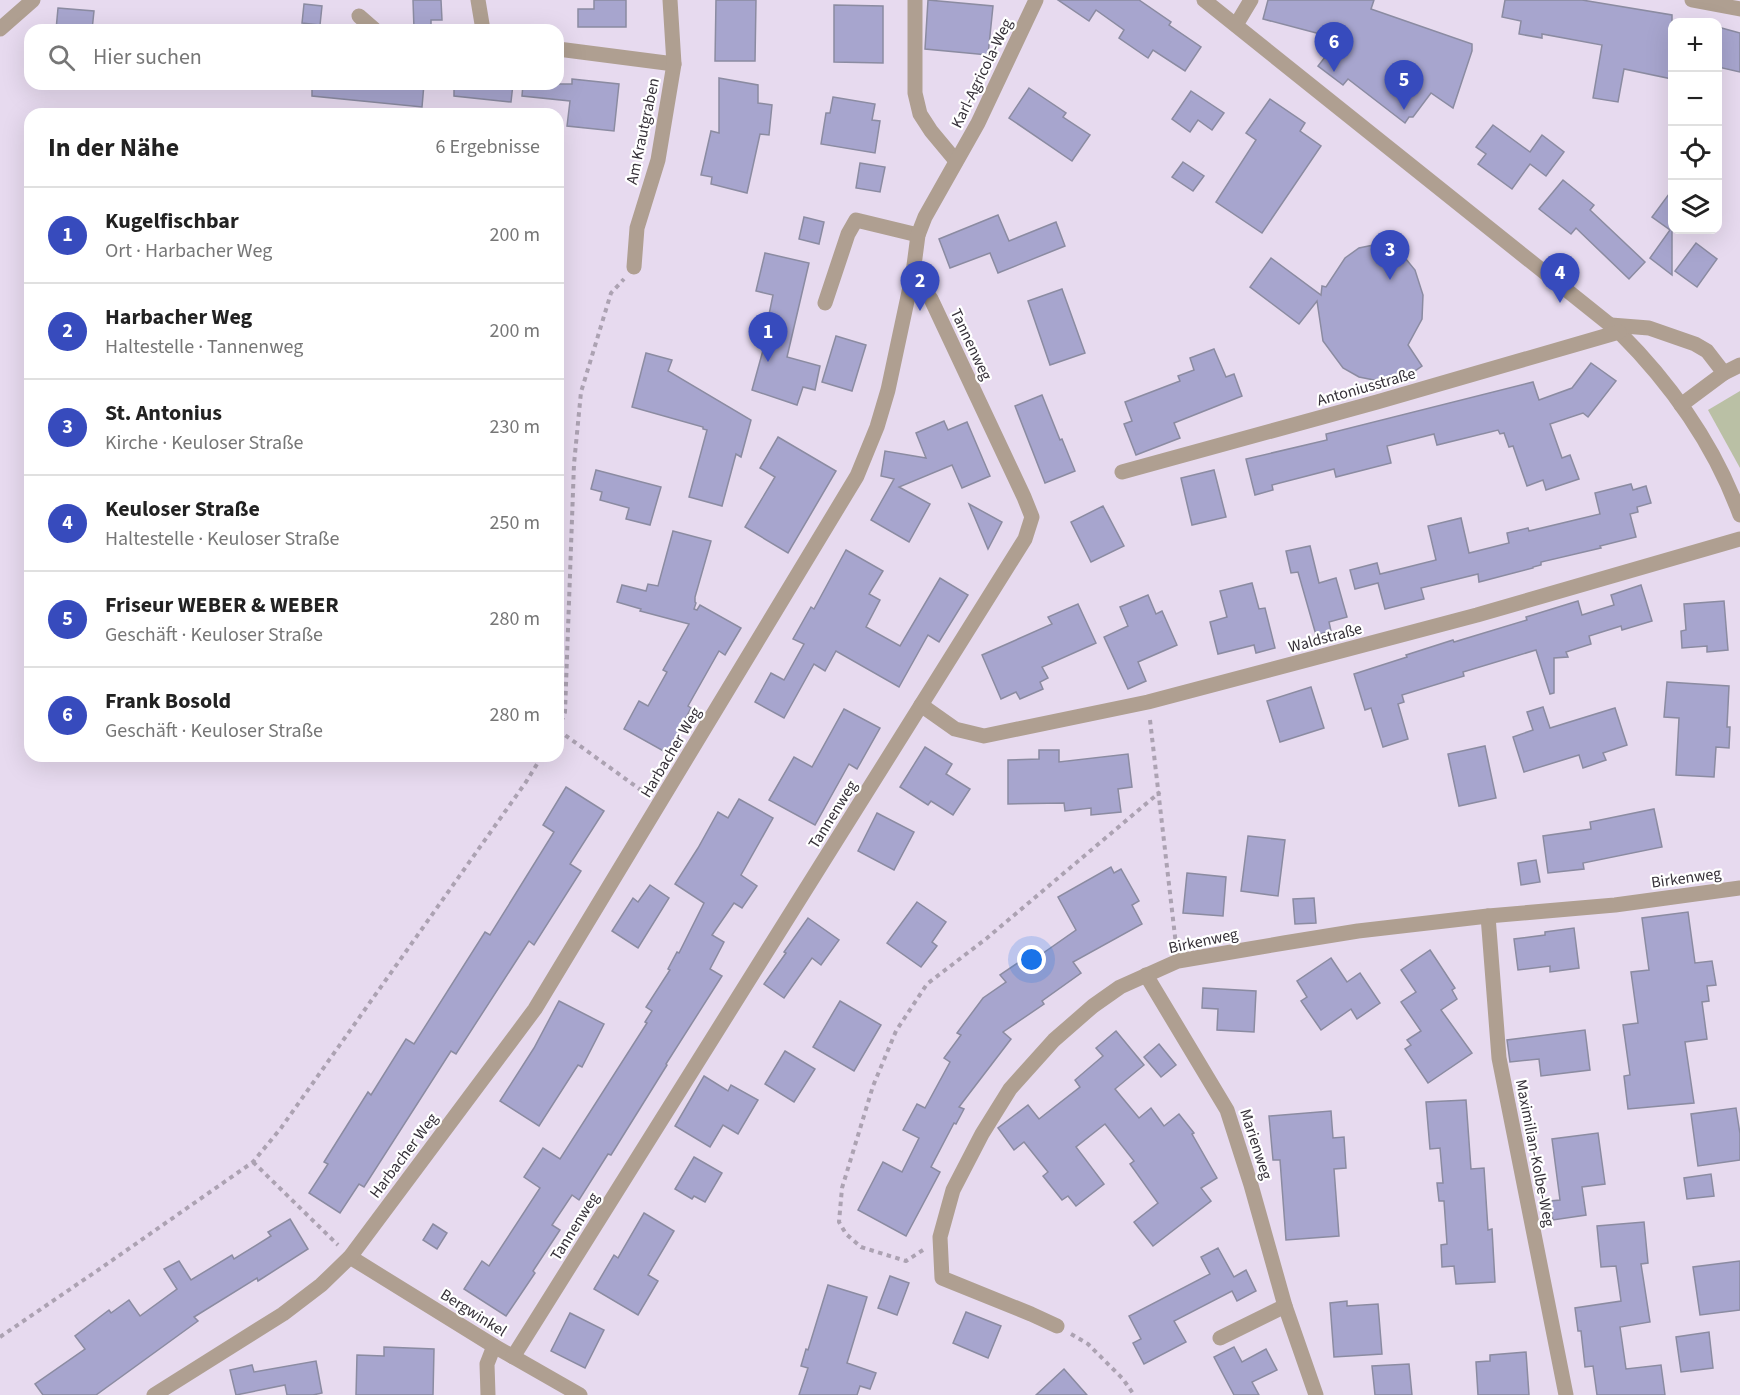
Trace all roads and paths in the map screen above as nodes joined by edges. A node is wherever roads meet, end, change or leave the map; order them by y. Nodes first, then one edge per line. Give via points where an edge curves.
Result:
1 (33, 0) edge
2 (478, 0) edge
3 (670, 0) edge
4 (915, 0) edge
5 (1036, 0) edge
6 (1204, 0) edge
7 (1251, 0) edge
8 (1692, 0) edge
9 (1740, 9) edge
10 (359, 16) dead end
11 (368, 24) edge
12 (482, 24) edge
13 (1236, 25) junction
14 (0, 29) edge
15 (564, 50) edge
16 (674, 64) junction
17 (956, 161) junction
18 (918, 235) junction
19 (634, 267) joint
20 (912, 273) junction
21 (825, 303) dead end
22 (1615, 329) junction
23 (1740, 365) edge
24 (1724, 373) junction
25 (1681, 405) junction
26 (1122, 472) dead end
27 (1740, 515) edge
28 (1740, 539) edge
29 (1148, 702) junction
30 (921, 705) junction
31 (564, 715) edge
32 (564, 734) edge
33 (538, 762) edge
34 (1160, 792) junction
35 (660, 804) junction
36 (1740, 888) edge
37 (1488, 916) junction
38 (1178, 961) junction
39 (1146, 975) junction
40 (253, 1162) junction
41 (940, 1237) junction
42 (350, 1257) junction
43 (1285, 1306) junction
44 (1057, 1326) joint
45 (0, 1337) edge
46 (1220, 1338) dead end
47 (494, 1346) junction
48 (513, 1357) junction
49 (178, 1388) edge
50 (154, 1395) edge
51 (488, 1395) edge
52 (580, 1395) edge
53 (1134, 1395) edge
54 (1316, 1395) edge
55 (1566, 1395) edge

1 - 14 street
2 - 12 street
3 - 16 street, Am Krautgraben
4 - 17 street via 915,93 920,114
5 - 17 street, Karl-Agricola-Weg
6 - 13 street
7 - 13 street
8 - 9 street
10 - 11 street
13 - 22 street
15 - 16 street
16 - 19 street, Am Krautgraben via 658,160 637,228
17 - 18 street, Harbacher Weg
18 - 20 street, Harbacher Weg
18 - 21 street via 856,220
19 - 31 path via 611,293 581,392 574,464
20 - 30 street, Tannenweg via 931,299 1032,517 1025,538
20 - 35 street, Harbacher Weg via 888,390 857,476
22 - 24 street via 1649,328 1695,344 1707,351
22 - 25 street via 1640,353
22 - 26 street, Antoniusstraße via 1377,402
23 - 24 street
24 - 25 street
25 - 27 street via 1708,443
28 - 29 street, Waldstraße via 1477,615
29 - 30 street, Waldstraße via 984,736 955,729
29 - 34 path
30 - 48 street, Tannenweg
32 - 35 path
33 - 40 path via 288,1119
34 - 38 path
34 - 41 path via 927,984 896,1031 859,1131 842,1188 839,1222 861,1248 906,1261
35 - 42 street, Harbacher Weg via 535,1009
36 - 37 street, Birkenweg via 1615,905
37 - 38 street, Birkenweg via 1358,931
37 - 55 street, Maximilian-Kolbe-Weg via 1499,1058
38 - 39 street, Birkenweg
39 - 41 street, Birkenweg via 1093,1006 1054,1040 1010,1089 953,1190
39 - 43 street, Marienweg via 1227,1110
40 - 42 path
40 - 45 path
41 - 44 street, Birkenweg via 942,1278
42 - 47 street, Bergwinkel
42 - 49 street, Harbacher Weg via 283,1314
43 - 46 street
43 - 54 street, Marienweg
44 - 53 path via 1088,1344
47 - 48 street, Bergwinkel
47 - 51 street via 487,1364
48 - 52 street, Bergwinkel
49 - 50 street, Harbacher Weg

